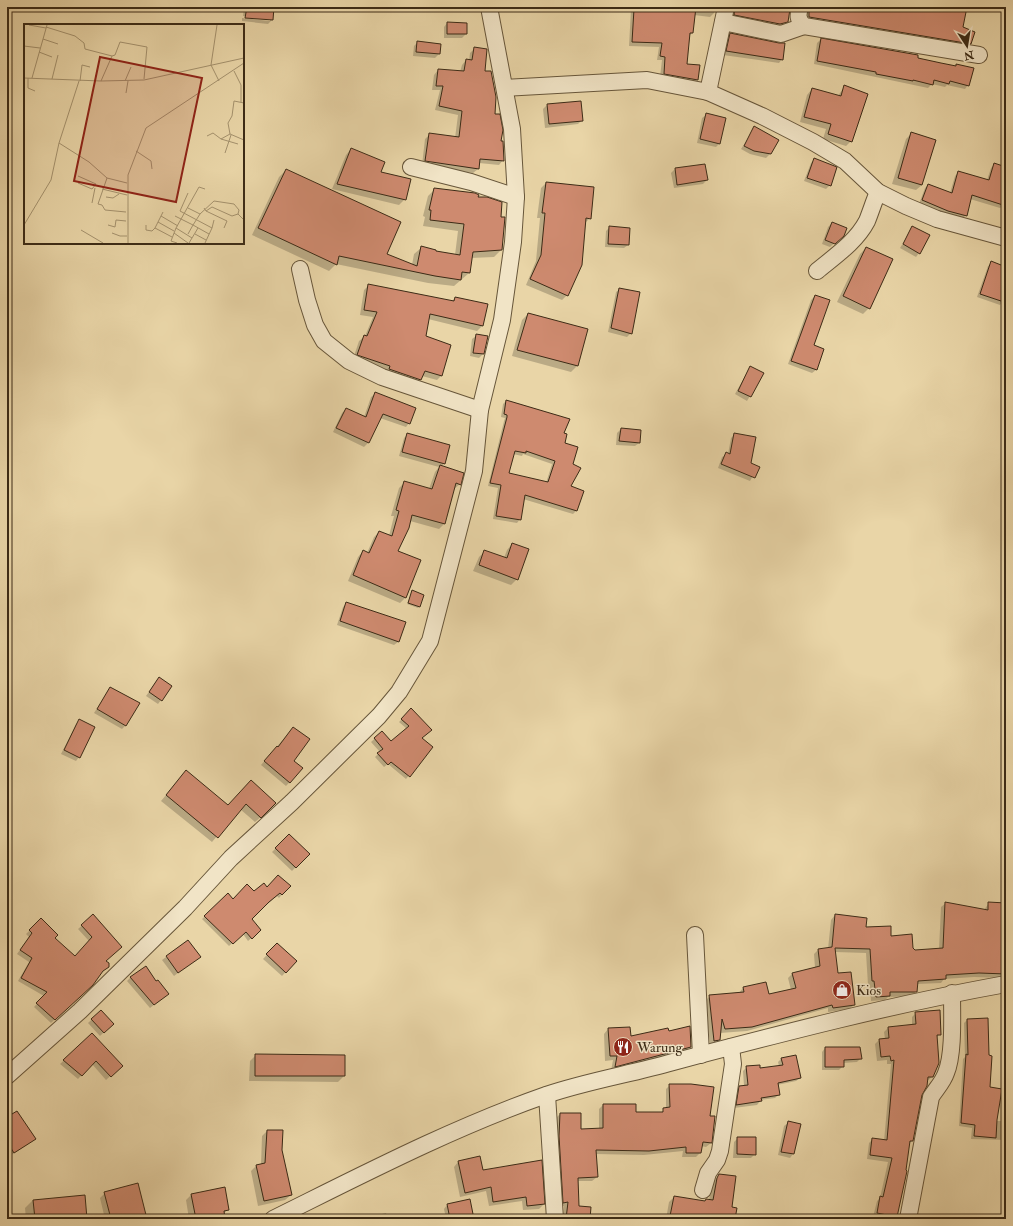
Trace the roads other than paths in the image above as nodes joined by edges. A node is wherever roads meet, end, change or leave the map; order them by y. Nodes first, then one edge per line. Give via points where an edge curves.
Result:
1 (489, 7) edge
2 (800, 7) edge
3 (725, 15) edge
4 (804, 26) junction
5 (979, 55) dead end
6 (504, 88) junction
7 (708, 92) junction
8 (411, 167) dead end
9 (878, 192) junction
10 (516, 197) junction
11 (1006, 238) edge
12 (300, 269) dead end
13 (817, 271) dead end
14 (480, 410) junction
15 (695, 935) dead end
16 (1006, 984) edge
17 (952, 994) junction
18 (701, 1055) junction
19 (732, 1055) junction
20 (7, 1076) edge
21 (548, 1105) junction
22 (703, 1190) dead end
23 (273, 1219) edge
24 (555, 1219) edge
25 (908, 1219) edge

1 - 6 street
2 - 4 street via 798,16
3 - 4 street via 781,34
3 - 7 street
4 - 5 street
6 - 7 street via 647,80
6 - 10 street via 512,129
7 - 9 street via 813,142 845,161
8 - 10 street via 471,182
9 - 11 street via 937,219
9 - 13 street via 867,221 858,235
10 - 14 street via 513,242 502,320
12 - 14 street via 306,300 324,342 349,361 382,376
14 - 20 street via 474,471 430,641 399,692 379,716 231,858 185,908 80,1012
15 - 18 street
16 - 17 street
17 - 19 street
17 - 25 street via 948,1065 943,1080 931,1097
18 - 19 street
18 - 21 street
19 - 22 street via 720,1151 708,1173
21 - 23 street via 479,1121
21 - 24 street

